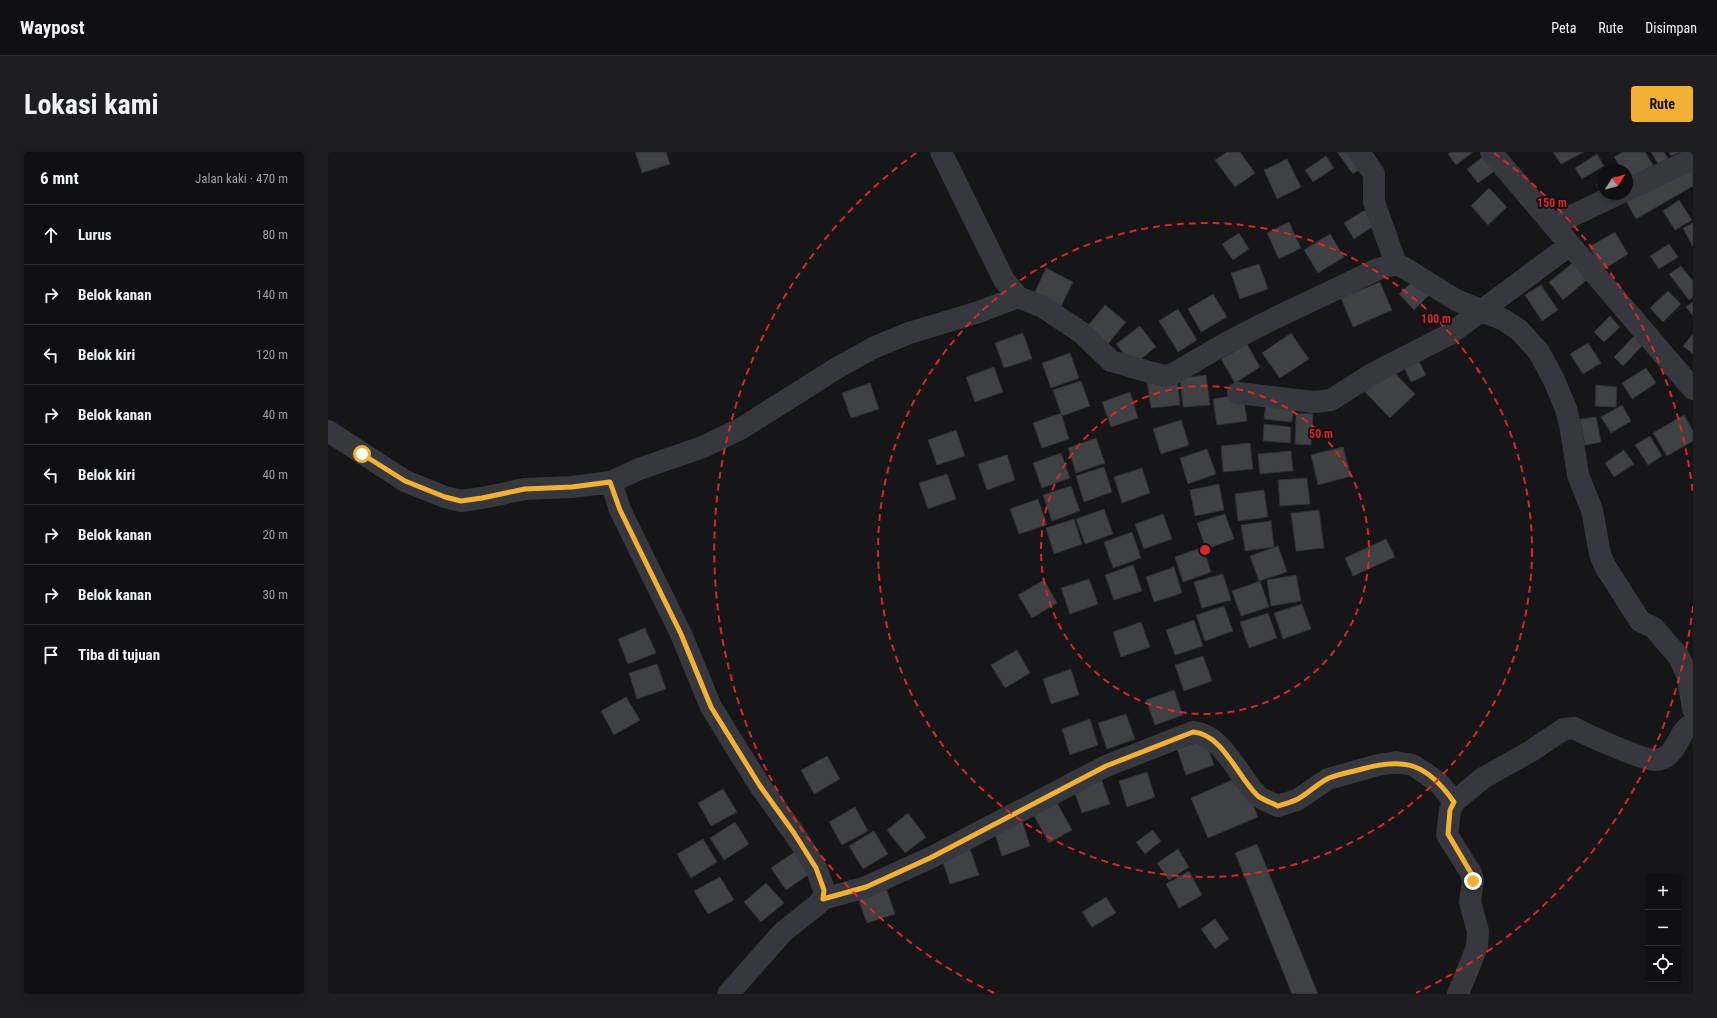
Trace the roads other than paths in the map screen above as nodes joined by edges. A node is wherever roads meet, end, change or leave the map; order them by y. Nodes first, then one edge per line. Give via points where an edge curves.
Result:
1 (941, 152) edge
2 (1359, 152) edge
3 (1491, 152) edge
4 (1693, 159) edge
5 (1633, 187) edge
6 (1605, 200) edge
7 (1553, 225) junction
8 (1570, 245) junction
9 (1396, 264) junction
10 (1018, 297) junction
11 (1488, 306) junction
12 (1693, 389) edge
13 (1238, 392) dead end
14 (328, 431) edge
15 (610, 482) junction
16 (1693, 709) edge
17 (1693, 724) edge
18 (1454, 802) junction
19 (823, 899) junction
20 (728, 994) edge
21 (1458, 994) edge

1 - 10 street via 1004,280
2 - 9 street via 1374,174 1374,202
3 - 7 street
4 - 5 street
6 - 7 street
7 - 8 street
8 - 11 street
8 - 12 street
9 - 10 street via 1378,269 1275,318 1173,374 1164,376 1111,361 1082,332 1064,319
9 - 11 street via 1456,300
10 - 15 street via 979,312 909,333 873,348 836,368 742,428 703,447
11 - 13 street via 1450,334 1372,374 1331,400 1314,402
11 - 16 street via 1531,342 1548,367 1572,430 1578,475 1592,510 1601,558 1640,621 1654,628 1680,657 1688,677
14 - 15 street via 405,481 461,501 525,489
15 - 19 street via 620,510 681,634 711,707 760,786 816,868 824,890
17 - 18 street via 1689,725 1669,754 1654,760 1574,728 1564,729 1483,778
18 - 19 street via 1438,782 1413,765 1396,762 1328,779 1297,800 1278,806 1259,796 1209,737 1202,732 1193,732 1106,766 930,858 866,887
18 - 21 street via 1450,810 1448,834 1471,873 1473,881 1470,902 1478,931 1477,947
19 - 20 street via 783,932

